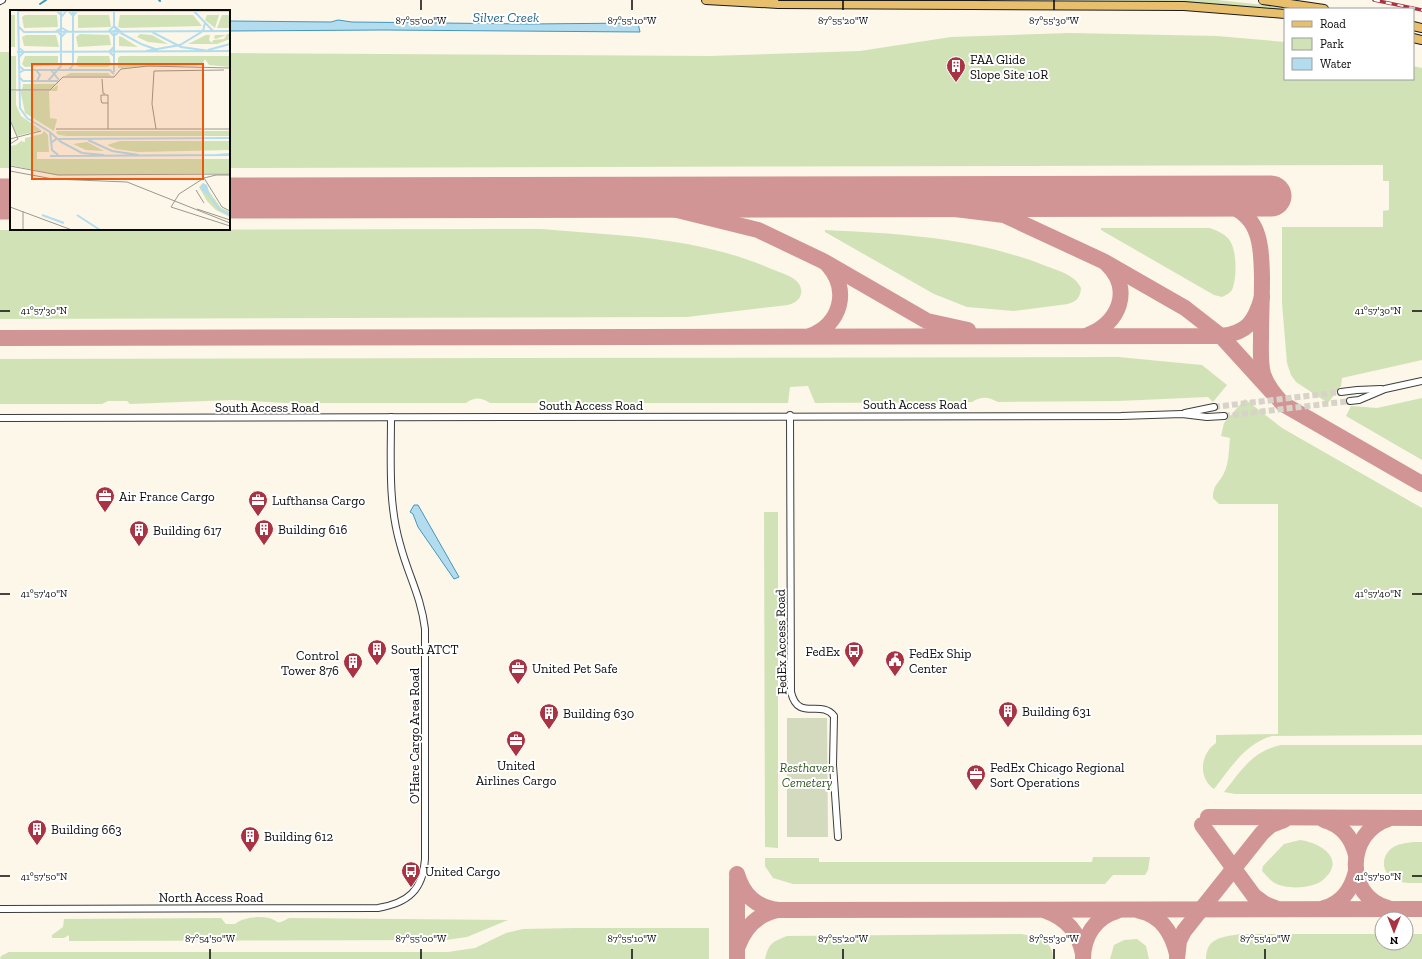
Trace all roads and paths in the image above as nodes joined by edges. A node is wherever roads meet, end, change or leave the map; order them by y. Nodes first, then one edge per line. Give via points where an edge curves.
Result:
1 (706, 0) edge
2 (1263, 0) edge
3 (1317, 8) edge
4 (1284, 14) edge
5 (1422, 381) edge
6 (1385, 389) junction
7 (1341, 392) tunnel mouth
8 (1350, 401) tunnel mouth
9 (1214, 407) tunnel mouth
10 (1182, 414) junction
11 (790, 415) junction
12 (1224, 416) tunnel mouth
13 (391, 417) junction
14 (0, 418) edge
15 (838, 837) dead end
16 (416, 890) joint
17 (0, 909) edge

1 - 4 main road via 786,4 1184,6
2 - 3 main road
5 - 6 street
6 - 7 street
6 - 8 street
9 - 10 street, South Access Road
10 - 11 street, South Access Road
10 - 12 street, South Access Road
11 - 13 street, South Access Road
11 - 15 street, FedEx Access Road via 791,692 798,706 805,709 827,710 834,716
13 - 14 street, South Access Road
13 - 16 street, O'Hare Cargo Area Road via 392,499 396,526 400,545 419,596 425,629 425,859 424,871
16 - 17 street, North Access Road via 394,905 378,908

